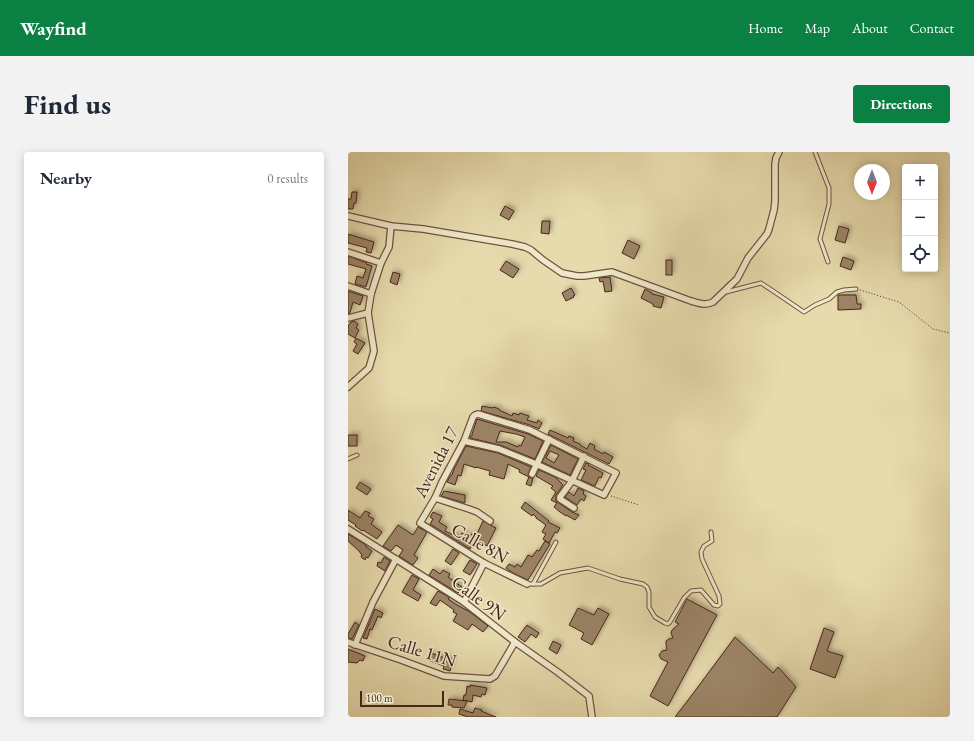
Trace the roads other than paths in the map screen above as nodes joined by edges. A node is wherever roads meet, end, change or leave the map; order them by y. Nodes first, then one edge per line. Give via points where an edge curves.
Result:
1 (779, 152) edge
2 (815, 152) edge
3 (348, 216) edge
4 (391, 226) junction
5 (348, 252) edge
6 (828, 262) dead end
7 (381, 263) junction
8 (348, 286) edge
9 (856, 289) road end
10 (723, 292) junction
11 (371, 294) junction
12 (368, 313) junction
13 (348, 318) edge
14 (348, 387) edge
15 (549, 439) junction
16 (464, 441) junction
17 (357, 455) dead end
18 (584, 456) junction
19 (348, 459) edge
20 (536, 464) junction
21 (532, 474) dead end
22 (572, 481) junction
23 (435, 498) junction
24 (574, 508) dead end
25 (490, 521) dead end
26 (420, 523) joint
27 (348, 529) edge
28 (711, 532) dead end
29 (556, 542) dead end
30 (396, 559) junction
31 (484, 563) junction
32 (530, 584) junction
33 (464, 602) junction
34 (348, 642) edge
35 (515, 642) junction
36 (355, 645) junction
37 (592, 717) edge

1 - 10 street via 774,164 775,200 769,229 748,258 737,279
2 - 6 lane via 830,188 829,204 820,239
3 - 4 street
4 - 7 street via 389,248
4 - 10 street via 525,247 562,272 584,276 612,272 705,305 713,302
5 - 7 street
7 - 11 street
8 - 11 street
9 - 10 lane via 837,292 804,312 761,283
11 - 12 street
12 - 13 street
12 - 14 street via 374,351 369,368
15 - 16 street, Avenida 17 via 514,424 478,414 473,417
15 - 18 street
15 - 20 street
16 - 20 street via 498,449
16 - 23 street, Avenida 17
17 - 19 lane
18 - 22 street
18 - 22 street via 616,473 604,495
20 - 21 street
20 - 22 street
22 - 24 street via 560,499
23 - 25 street via 470,508
23 - 26 street, Avenida 17
26 - 31 street, Calle 8N
27 - 30 street, Calle 9N
28 - 32 lane via 712,541 704,546 702,559 719,596 720,604 714,605 701,590 691,591 668,624 655,617 649,608 648,592 643,584 588,568 560,572 541,584
29 - 32 lane
30 - 33 street, Calle 9N
30 - 36 street via 373,602
31 - 32 street, Calle 8N
31 - 33 street
33 - 35 street, Calle 9N
34 - 36 street, Calle 11N
35 - 36 street, Calle 11N via 495,676 490,679 444,676
35 - 37 street, Calle 9N via 589,696

